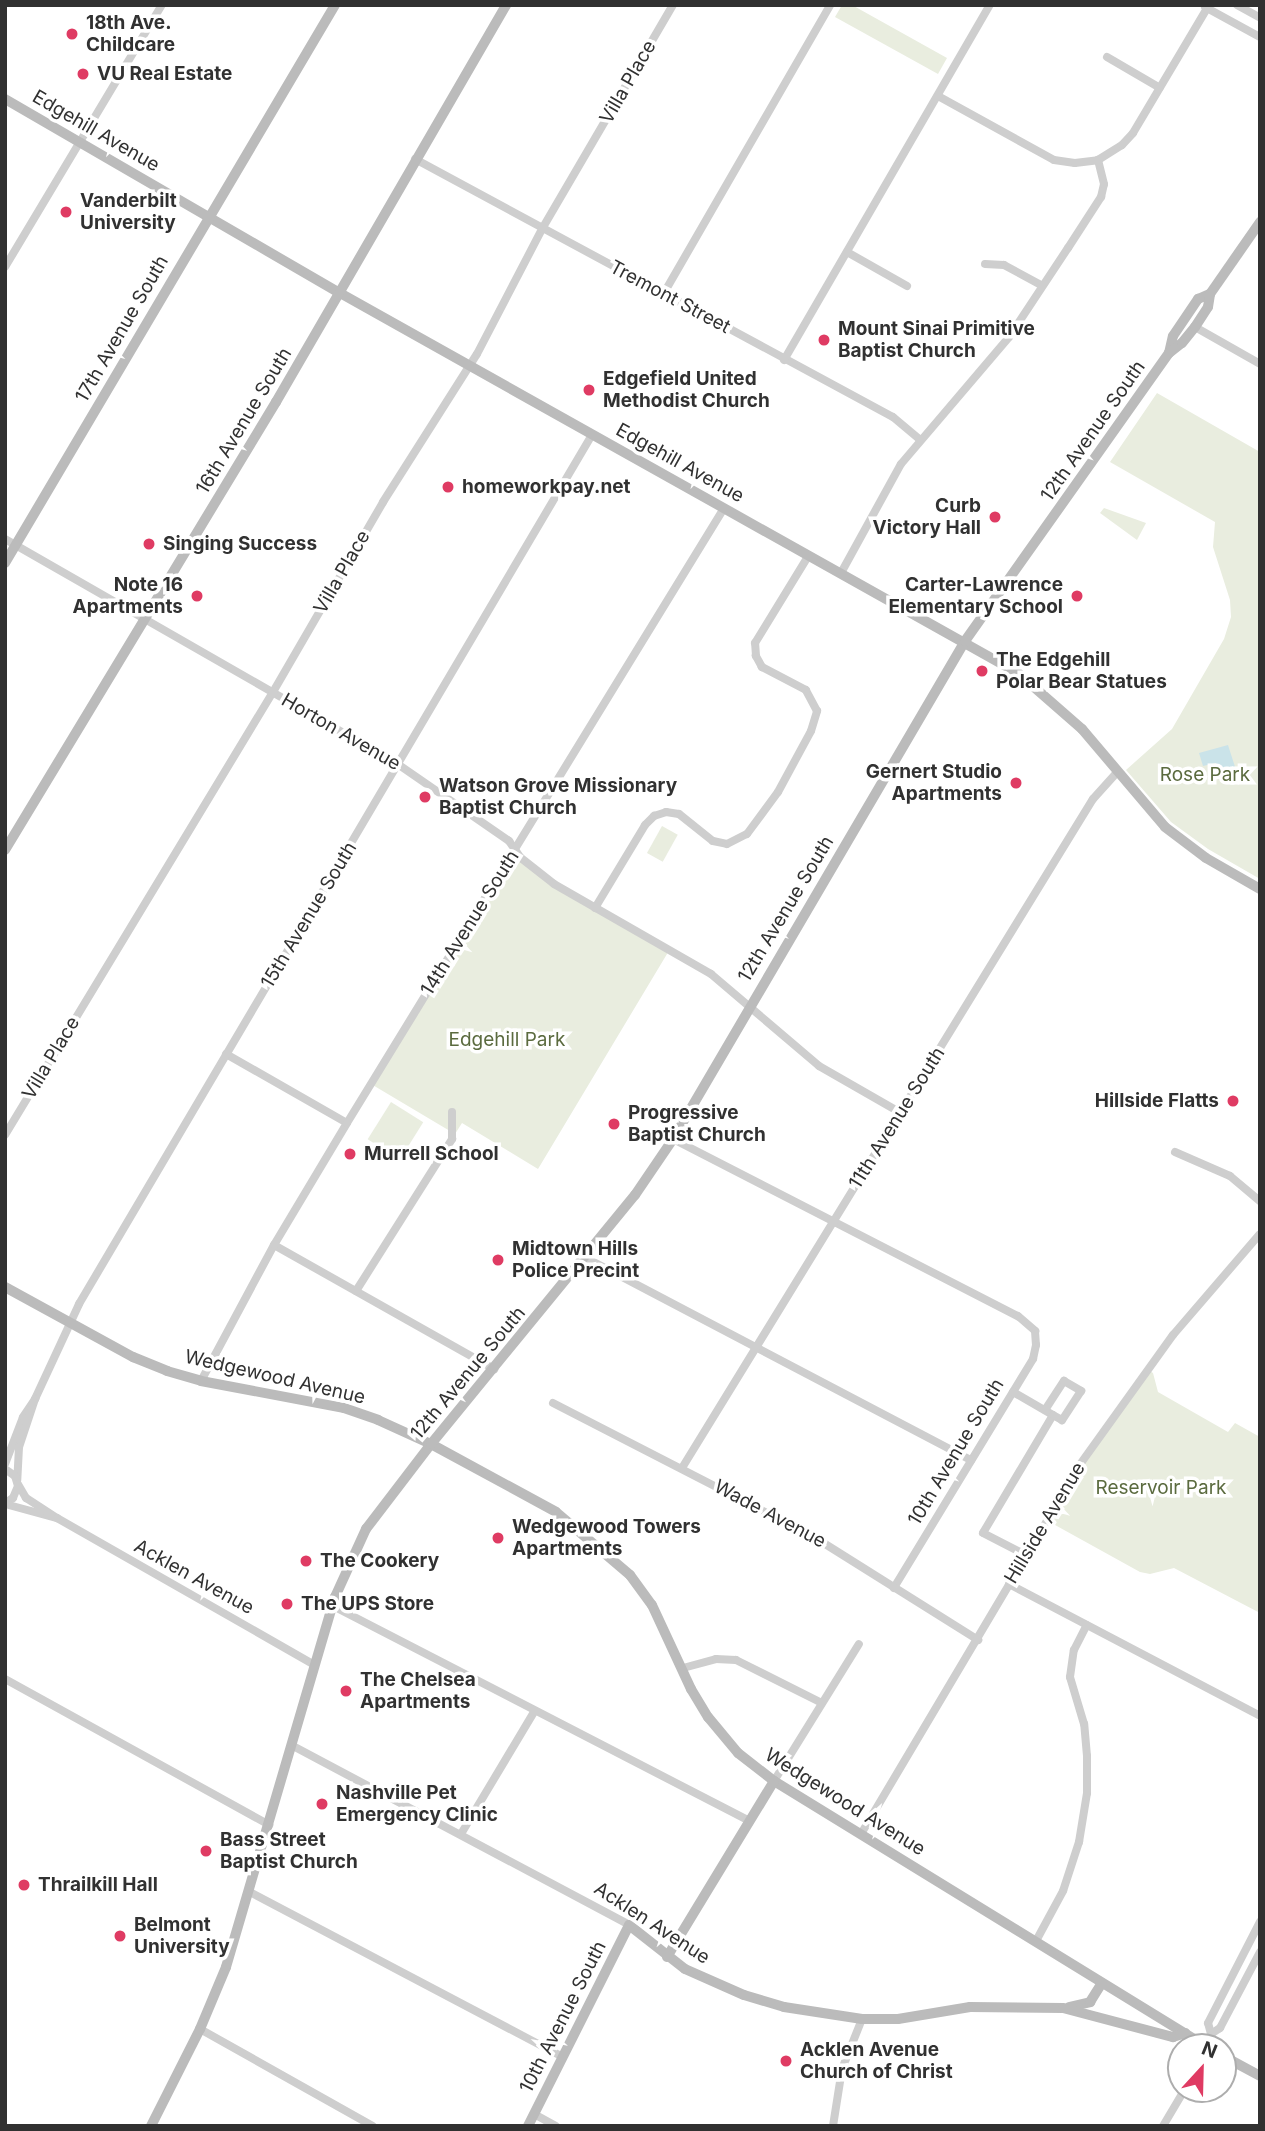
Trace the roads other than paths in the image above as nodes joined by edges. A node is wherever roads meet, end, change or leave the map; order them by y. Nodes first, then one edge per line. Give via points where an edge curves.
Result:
1 (162, 5) edge
2 (335, 5) edge
3 (506, 5) edge
4 (673, 5) edge
5 (830, 5) edge
6 (989, 5) edge
7 (1237, 5) edge
8 (1206, 6) edge
9 (1260, 18) edge
10 (1260, 37) edge
11 (1107, 57) dead end
12 (1160, 88) junction
13 (938, 96) junction
14 (5, 99) edge
15 (79, 142) junction
16 (415, 159) junction
17 (1098, 160) junction
18 (209, 216) junction
19 (1260, 222) edge
20 (542, 229) junction
21 (847, 252) junction
22 (985, 264) dead end
23 (5, 267) edge
24 (1041, 285) junction
25 (907, 286) dead end
26 (340, 293) junction
27 (664, 293) junction
28 (1210, 294) junction
29 (1195, 327) junction
30 (1169, 353) junction
31 (785, 360) junction
32 (468, 364) junction
33 (1260, 364) edge
34 (592, 435) junction
35 (920, 440) junction
36 (724, 508) junction
37 (10, 542) edge
38 (809, 555) junction
39 (5, 563) edge
40 (841, 573) junction
41 (145, 621) junction
42 (965, 641) junction
43 (273, 692) junction
44 (400, 765) junction
45 (1117, 772) junction
46 (515, 849) junction
47 (5, 850) edge
48 (1260, 888) edge
49 (596, 908) junction
50 (749, 1006) junction
51 (226, 1054) junction
52 (452, 1112) dead end
53 (901, 1113) junction
54 (347, 1124) junction
55 (5, 1135) edge
56 (673, 1139) junction
57 (1175, 1152) dead end
58 (1260, 1201) edge
59 (832, 1222) junction
60 (1260, 1234) edge
61 (274, 1245) junction
62 (586, 1258) junction
63 (5, 1287) edge
64 (356, 1291) junction
65 (69, 1323) junction
66 (758, 1346) junction
67 (495, 1370) junction
68 (201, 1381) junction
69 (1013, 1392) junction
70 (35, 1399) junction
71 (553, 1403) dead end
72 (1045, 1410) junction
73 (1053, 1415) junction
74 (431, 1444) junction
75 (971, 1460) junction
76 (5, 1464) edge
77 (682, 1468) junction
78 (5, 1469) edge
79 (17, 1482) junction
80 (5, 1504) edge
81 (57, 1518) junction
82 (1026, 1555) junction
83 (1009, 1584) junction
84 (894, 1588) junction
85 (333, 1606) junction
86 (1087, 1625) junction
87 (978, 1640) junction
88 (859, 1644) dead end
89 (315, 1665) junction
90 (683, 1668) junction
91 (5, 1679) edge
92 (822, 1703) junction
93 (534, 1712) junction
94 (1260, 1716) edge
95 (293, 1746) junction
96 (774, 1781) junction
97 (749, 1822) junction
98 (269, 1825) junction
99 (461, 1834) junction
100 (861, 1834) junction
101 (248, 1891) junction
102 (1260, 1922) edge
103 (629, 1925) junction
104 (1036, 1941) junction
105 (1260, 1952) edge
106 (667, 1957) junction
107 (1102, 1983) junction
108 (1063, 2008) junction
109 (862, 2019) junction
110 (200, 2029) junction
111 (1183, 2033) edge
112 (1211, 2033) edge
113 (1212, 2033) edge
114 (1167, 2035) edge
115 (563, 2057) junction
116 (1237, 2064) edge
117 (1260, 2076) edge
118 (1177, 2103) edge
119 (534, 2114) junction
120 (151, 2126) edge
121 (373, 2126) edge
122 (528, 2126) edge
123 (556, 2126) edge
124 (833, 2126) edge
125 (1163, 2126) edge

1 - 15 street
2 - 18 main road, 17th Avenue South
3 - 16 main road, 16th Avenue South
4 - 20 street, Villa Place
5 - 27 street
6 - 13 street
7 - 9 street
8 - 10 street
8 - 12 street
11 - 12 street
12 - 17 street via 1133,133
13 - 17 street via 1054,160
13 - 21 street
14 - 15 main road, Edgehill Avenue
15 - 18 main road, Edgehill Avenue
15 - 23 street
16 - 20 street, Tremont Street
16 - 26 main road, 16th Avenue South
17 - 24 street via 1104,184 1101,197
18 - 26 main road, Edgehill Avenue
18 - 37 main road, 17th Avenue South
19 - 28 main road, 12th Avenue South
20 - 27 street, Tremont Street
20 - 32 street, Villa Place
21 - 25 street
21 - 31 street
22 - 24 street via 1004,265
24 - 35 street via 1009,337
26 - 32 main road, Edgehill Avenue
26 - 41 main road, 16th Avenue South
27 - 31 street, Tremont Street
28 - 29 main road, 12th Avenue South via 1208,307
28 - 30 main road, 12th Avenue South via 1198,299 1173,336
29 - 30 main road, 12th Avenue South
29 - 33 street
30 - 42 main road, 12th Avenue South
31 - 35 street, Tremont Street via 892,417
32 - 34 main road, Edgehill Avenue
32 - 43 street, Villa Place
34 - 36 main road, Edgehill Avenue
34 - 44 street, 15th Avenue South
35 - 40 street via 901,464
36 - 38 main road, Edgehill Avenue
36 - 46 street, 14th Avenue South
37 - 39 main road, 17th Avenue South
37 - 41 street, Horton Avenue
38 - 40 main road, Edgehill Avenue
38 - 49 street via 755,643 762,667 806,690 817,711 778,792 750,830 730,844 713,841 679,814 654,816
40 - 42 main road, Edgehill Avenue
41 - 43 street, Horton Avenue
41 - 47 main road, 16th Avenue South
42 - 45 main road, Edgehill Avenue via 1055,702
42 - 50 main road, 12th Avenue South
43 - 44 street, Horton Avenue
43 - 55 street, Villa Place
44 - 46 street, Horton Avenue
44 - 51 street, 15th Avenue South
45 - 48 main road, Edgehill Avenue via 1180,839
45 - 53 street, 11th Avenue South via 1093,799
46 - 49 street, Horton Avenue via 554,884
46 - 54 street, 14th Avenue South
49 - 50 street, Horton Avenue via 711,974
50 - 53 street, Horton Avenue via 819,1066
50 - 56 main road, 12th Avenue South
51 - 54 street
51 - 65 street, 15th Avenue South
52 - 64 street via 452,1139
53 - 59 street, 11th Avenue South
54 - 61 street, 14th Avenue South
56 - 59 street
56 - 62 main road, 12th Avenue South
57 - 58 street via 1230,1176
59 - 66 street, 11th Avenue South
59 - 69 street, 10th Avenue South via 1023,1318 1035,1331 1037,1345
60 - 82 street, Hillside Avenue via 1114,1412
61 - 64 street
61 - 68 street, 14th Avenue South
62 - 66 street
62 - 67 main road, 12th Avenue South
63 - 65 main road, Wedgewood Avenue
64 - 67 street
65 - 68 main road, Wedgewood Avenue via 132,1357
65 - 70 street, 15th Avenue South
66 - 75 street
66 - 77 street, 11th Avenue South
67 - 74 main road, 12th Avenue South
68 - 74 main road, Wedgewood Avenue via 344,1408
69 - 72 street
69 - 75 street, 10th Avenue South
70 - 76 street, 15th Avenue South
70 - 79 street, 15th Avenue South via 18,1452
71 - 77 street, Wade Avenue
72 - 73 street
72 - 73 street via 1064,1381 1081,1391 1062,1420
73 - 82 street via 983,1533
74 - 85 main road, 12th Avenue South via 366,1529
74 - 90 main road, Wedgewood Avenue via 556,1512 598,1544 652,1605
75 - 84 street, 10th Avenue South
77 - 84 street, Wade Avenue via 814,1536
78 - 79 street, Acklen Avenue
79 - 80 street via 15,1496
79 - 81 street, Acklen Avenue via 26,1498
80 - 81 street, Acklen Avenue
81 - 89 street, Acklen Avenue
82 - 83 street, Hillside Avenue
83 - 86 street
83 - 87 street, Hillside Avenue
84 - 87 street, Wade Avenue
85 - 89 main road, 12th Avenue South
85 - 93 street
86 - 94 street
86 - 104 street via 1074,1650 1070,1677 1084,1724 1087,1793 1079,1842 1063,1891
87 - 100 street, Hillside Avenue
88 - 92 street
89 - 95 main road, 12th Avenue South
90 - 92 street via 716,1659 736,1660
90 - 96 main road, Wedgewood Avenue via 708,1717 738,1753
91 - 98 street
92 - 96 street
93 - 97 street
93 - 99 street
95 - 98 main road, 12th Avenue South
95 - 99 street, Acklen Avenue
96 - 97 main road
96 - 100 main road, Wedgewood Avenue
97 - 106 main road
98 - 101 main road, 12th Avenue South
99 - 103 street, Acklen Avenue
100 - 104 main road, Wedgewood Avenue
101 - 110 main road, 12th Avenue South via 226,1967
101 - 115 street
102 - 112 street via 1208,2023
103 - 106 main road, Acklen Avenue
103 - 115 main road, 10th Avenue South
104 - 107 main road, Wedgewood Avenue
105 - 113 street via 1220,2028
106 - 109 main road, Acklen Avenue via 744,1995 784,2007
107 - 108 main road via 1090,2002
107 - 111 main road, Wedgewood Avenue
108 - 109 main road, Acklen Avenue via 970,2007 898,2019
108 - 114 main road, Acklen Avenue
109 - 124 street via 842,2068
110 - 120 main road, 12th Avenue South
110 - 121 street
115 - 119 main road, 10th Avenue South
116 - 117 main road
118 - 125 street
119 - 122 main road, 10th Avenue South
119 - 123 street

